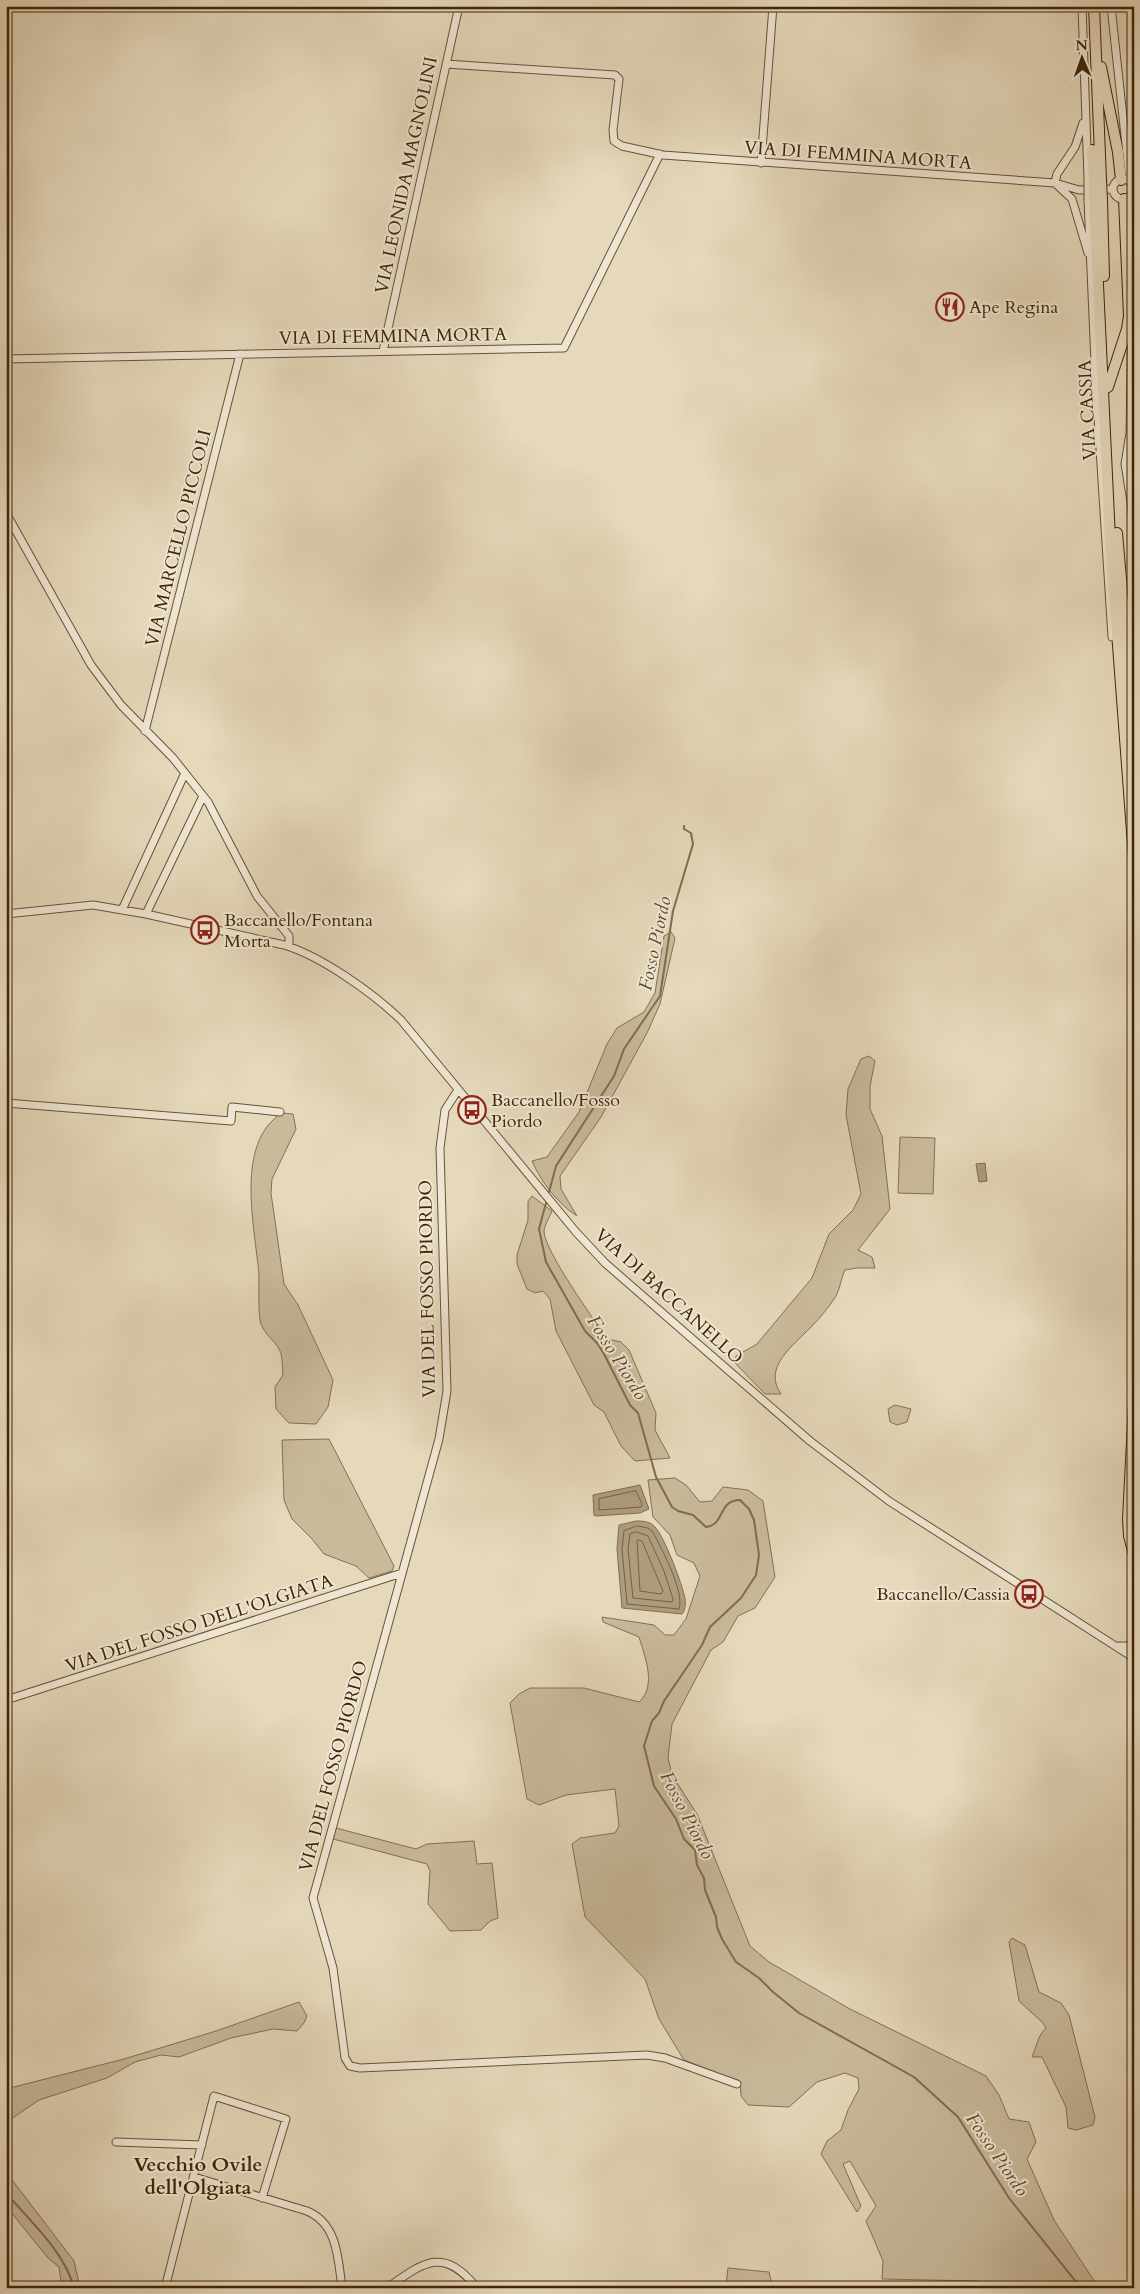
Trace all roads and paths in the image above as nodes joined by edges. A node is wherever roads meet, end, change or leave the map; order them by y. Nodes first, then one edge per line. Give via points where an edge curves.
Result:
1 (459, 6) edge
2 (773, 6) edge
3 (1082, 6) edge
4 (1087, 6) edge
5 (1094, 6) edge
6 (1111, 6) edge
7 (1115, 6) edge
8 (1095, 43) junction
9 (446, 64) junction
10 (1085, 119) junction
11 (660, 154) junction
12 (1134, 162) edge
13 (761, 163) junction
14 (1094, 179) junction
15 (1125, 181) junction
16 (1055, 183) junction
17 (1113, 189) junction
18 (1079, 190) junction
19 (1072, 199) junction
20 (1126, 199) junction
21 (1095, 200) junction
22 (1092, 266) junction
23 (383, 351) junction
24 (240, 354) junction
25 (6, 359) edge
26 (1108, 387) junction
27 (1134, 463) edge
28 (1125, 464) junction
29 (1132, 502) edge
30 (6, 513) edge
31 (1134, 534) edge
32 (1112, 637) joint
33 (1132, 702) edge
34 (145, 731) junction
35 (1129, 731) edge
36 (185, 773) junction
37 (203, 796) junction
38 (1134, 858) edge
39 (122, 910) junction
40 (6, 914) edge
41 (146, 914) junction
42 (289, 946) junction
43 (458, 1090) junction
44 (6, 1103) edge
45 (280, 1112) dead end
46 (1134, 1402) edge
47 (1134, 1555) edge
48 (402, 1574) junction
49 (1116, 1645) junction
50 (1134, 1646) edge
51 (1134, 1658) edge
52 (6, 1700) edge
53 (737, 2084) dead end
54 (116, 2142) dead end
55 (202, 2145) junction
56 (194, 2177) junction
57 (262, 2198) junction
58 (165, 2288) edge
59 (342, 2288) edge
60 (387, 2288) edge
61 (478, 2288) edge

1 - 9 street, VIA LEONIDA MAGNOLINI
2 - 13 street
3 - 10 street
4 - 14 highway, VIA CASSIA
5 - 8 highway, VIA CASSIA
6 - 15 street
7 - 12 street via 1128,135
8 - 14 highway, VIA CASSIA
8 - 15 highway via 1099,49 1108,111
9 - 11 street, VIA DI FEMMINA MORTA via 615,76 619,80 614,141 619,146
9 - 23 street, VIA LEONIDA MAGNOLINI
10 - 14 street
10 - 16 street
11 - 13 street, VIA DI FEMMINA MORTA
11 - 23 street, VIA DI FEMMINA MORTA via 565,347
13 - 16 street, VIA DI FEMMINA MORTA
14 - 21 highway, VIA CASSIA, bridge
15 - 17 street via 1115,183
15 - 20 street via 1133,191
16 - 18 street, VIA DI FEMMINA MORTA
16 - 19 street
17 - 18 street, VIA DI FEMMINA MORTA
17 - 20 street via 1115,196
18 - 19 street
19 - 22 street
20 - 26 highway via 1129,316
20 - 28 street via 1132,345 1130,433
21 - 22 street
21 - 26 highway, VIA CASSIA
21 - 35 highway, VIA CASSIA via 1110,530
22 - 32 street
23 - 24 street, VIA DI FEMMINA MORTA
24 - 25 street, VIA DI FEMMINA MORTA
24 - 34 street, VIA MARCELLO PICCOLI
26 - 33 highway, VIA CASSIA
27 - 28 street
28 - 29 street
29 - 31 street
30 - 34 street via 91,665
32 - 35 highway via 1118,719
33 - 35 highway, VIA CASSIA
34 - 36 street
35 - 38 highway, VIA CASSIA
36 - 37 street
36 - 39 street
37 - 41 street
37 - 42 street via 257,896 289,936
39 - 40 street, VIA DI BACCANELLO via 88,905
39 - 41 street, VIA DI BACCANELLO
41 - 42 street, VIA DI BACCANELLO
42 - 43 street, VIA DI BACCANELLO via 329,967 392,1011
43 - 48 street, VIA DEL FOSSO PIORDO via 445,1110 440,1148 446,1405
43 - 49 street, VIA DI BACCANELLO via 605,1263 810,1441 890,1501
44 - 45 street via 231,1121 232,1108
46 - 47 highway via 1128,1518
48 - 52 street, VIA DEL FOSSO DELL'OLGIATA
48 - 53 street, VIA DEL FOSSO PIORDO via 313,1898 333,1968 347,2064 360,2068 648,2055
49 - 50 street, VIA DI BACCANELLO
49 - 51 street, VIA DI BACCANELLO
54 - 55 street
55 - 56 street
55 - 57 street via 214,2096 286,2118
56 - 57 street
56 - 58 street
57 - 59 street via 313,2214 327,2225 333,2239
60 - 61 street via 419,2266 437,2262 460,2269

